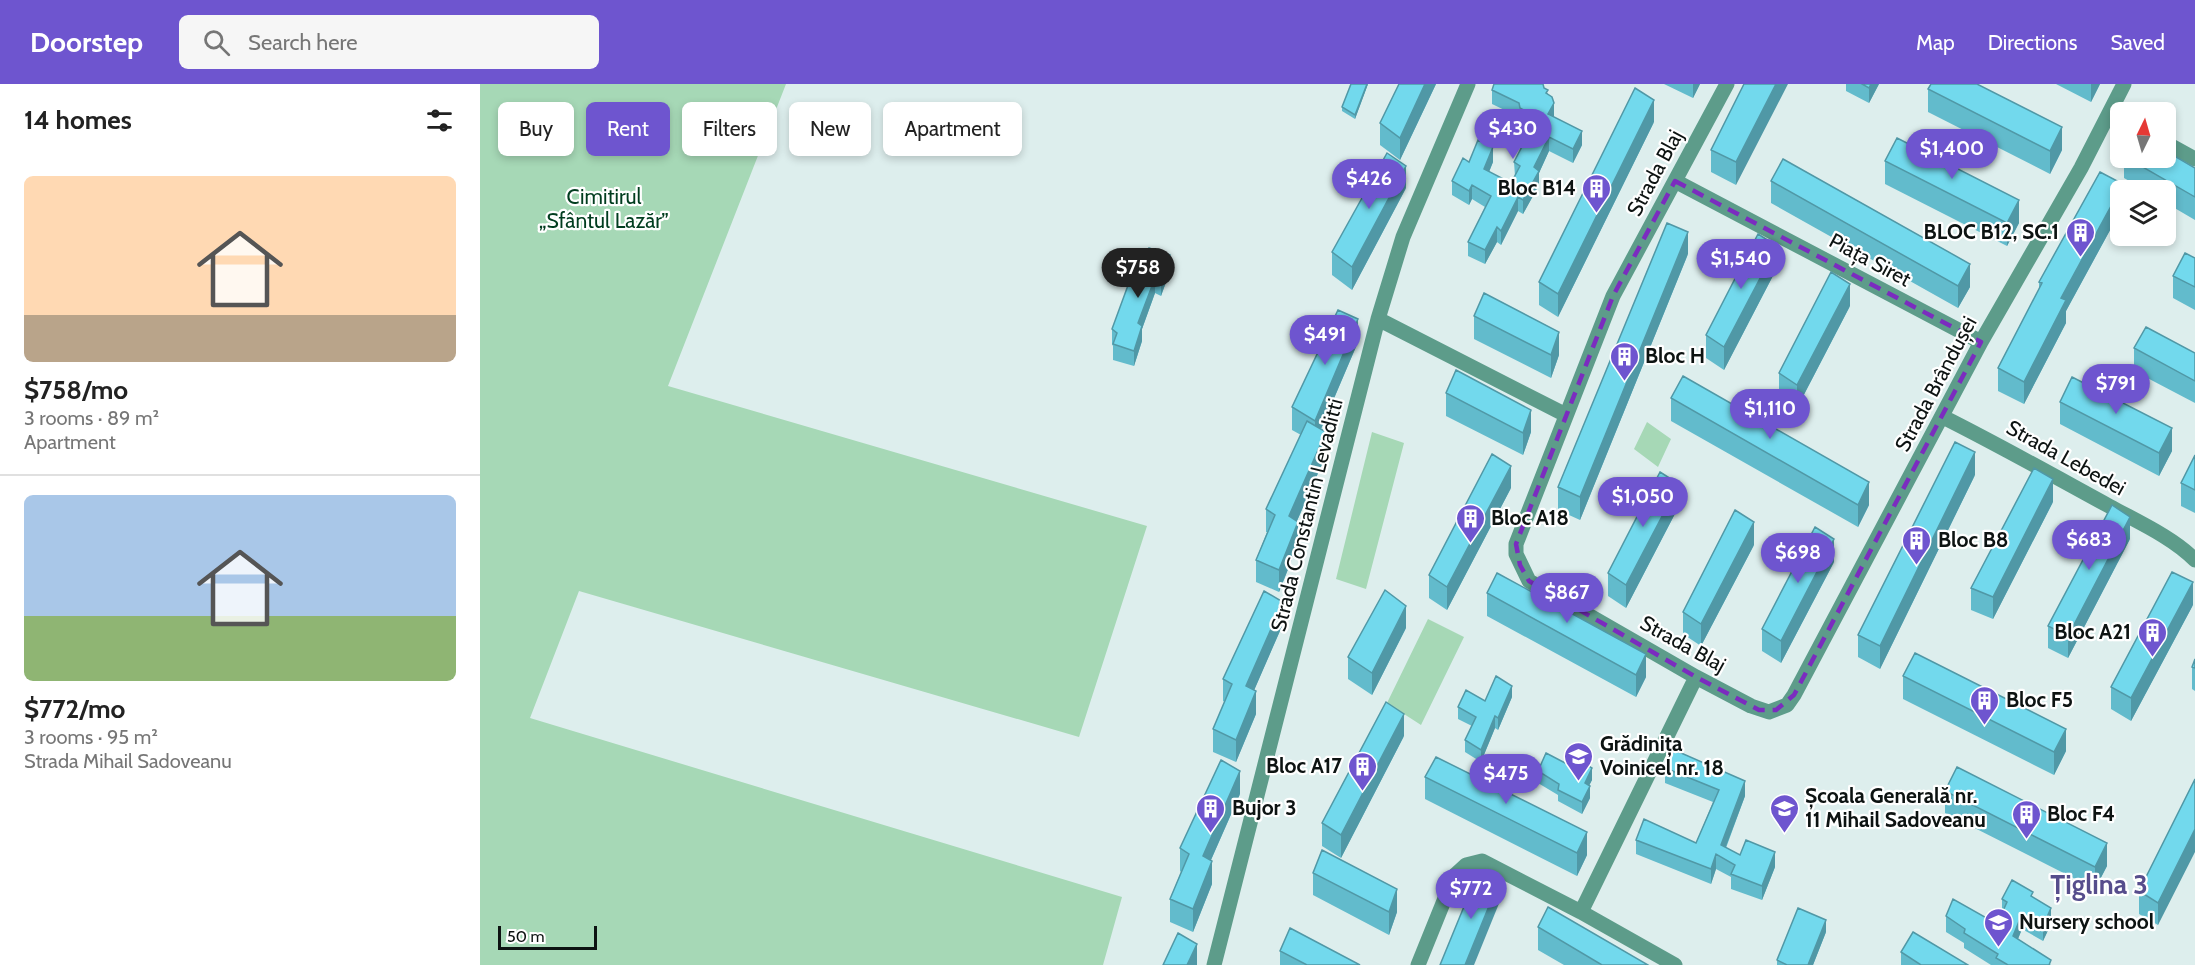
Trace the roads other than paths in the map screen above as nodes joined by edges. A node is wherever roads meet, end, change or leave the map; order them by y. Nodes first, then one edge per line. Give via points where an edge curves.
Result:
1 (1468, 84) edge
2 (1727, 84) edge
3 (2124, 84) edge
4 (2120, 102) edge
5 (2110, 127) edge
6 (2176, 149) edge
7 (2195, 159) edge
8 (1675, 181) junction
9 (1378, 319) junction
10 (1982, 342) junction
11 (1566, 415) junction
12 (1943, 417) junction
13 (2195, 560) edge
14 (1696, 677) junction
15 (1787, 705) joint
16 (1581, 912) junction
17 (1214, 965) edge
18 (1418, 965) edge
19 (1675, 965) edge

1 - 9 street, Strada Constantin Levaditti via 1403,237
2 - 8 street, Strada Blaj
3 - 4 street, Strada Brândușei
5 - 10 street, Strada Brândușei
6 - 7 street
8 - 10 street, Piața Siret
8 - 11 street, Strada Blaj via 1612,296
9 - 11 street
9 - 17 street, Strada Constantin Levaditti
10 - 12 street, Strada Brândușei
11 - 14 street, Strada Blaj via 1516,544 1520,565 1529,581
12 - 13 street, Strada Lebedei via 2158,534
12 - 15 street, Strada Brândușei
14 - 15 street, Strada Blaj via 1759,710 1769,712
14 - 16 street
16 - 18 street via 1482,861 1466,865 1454,876
16 - 19 street

